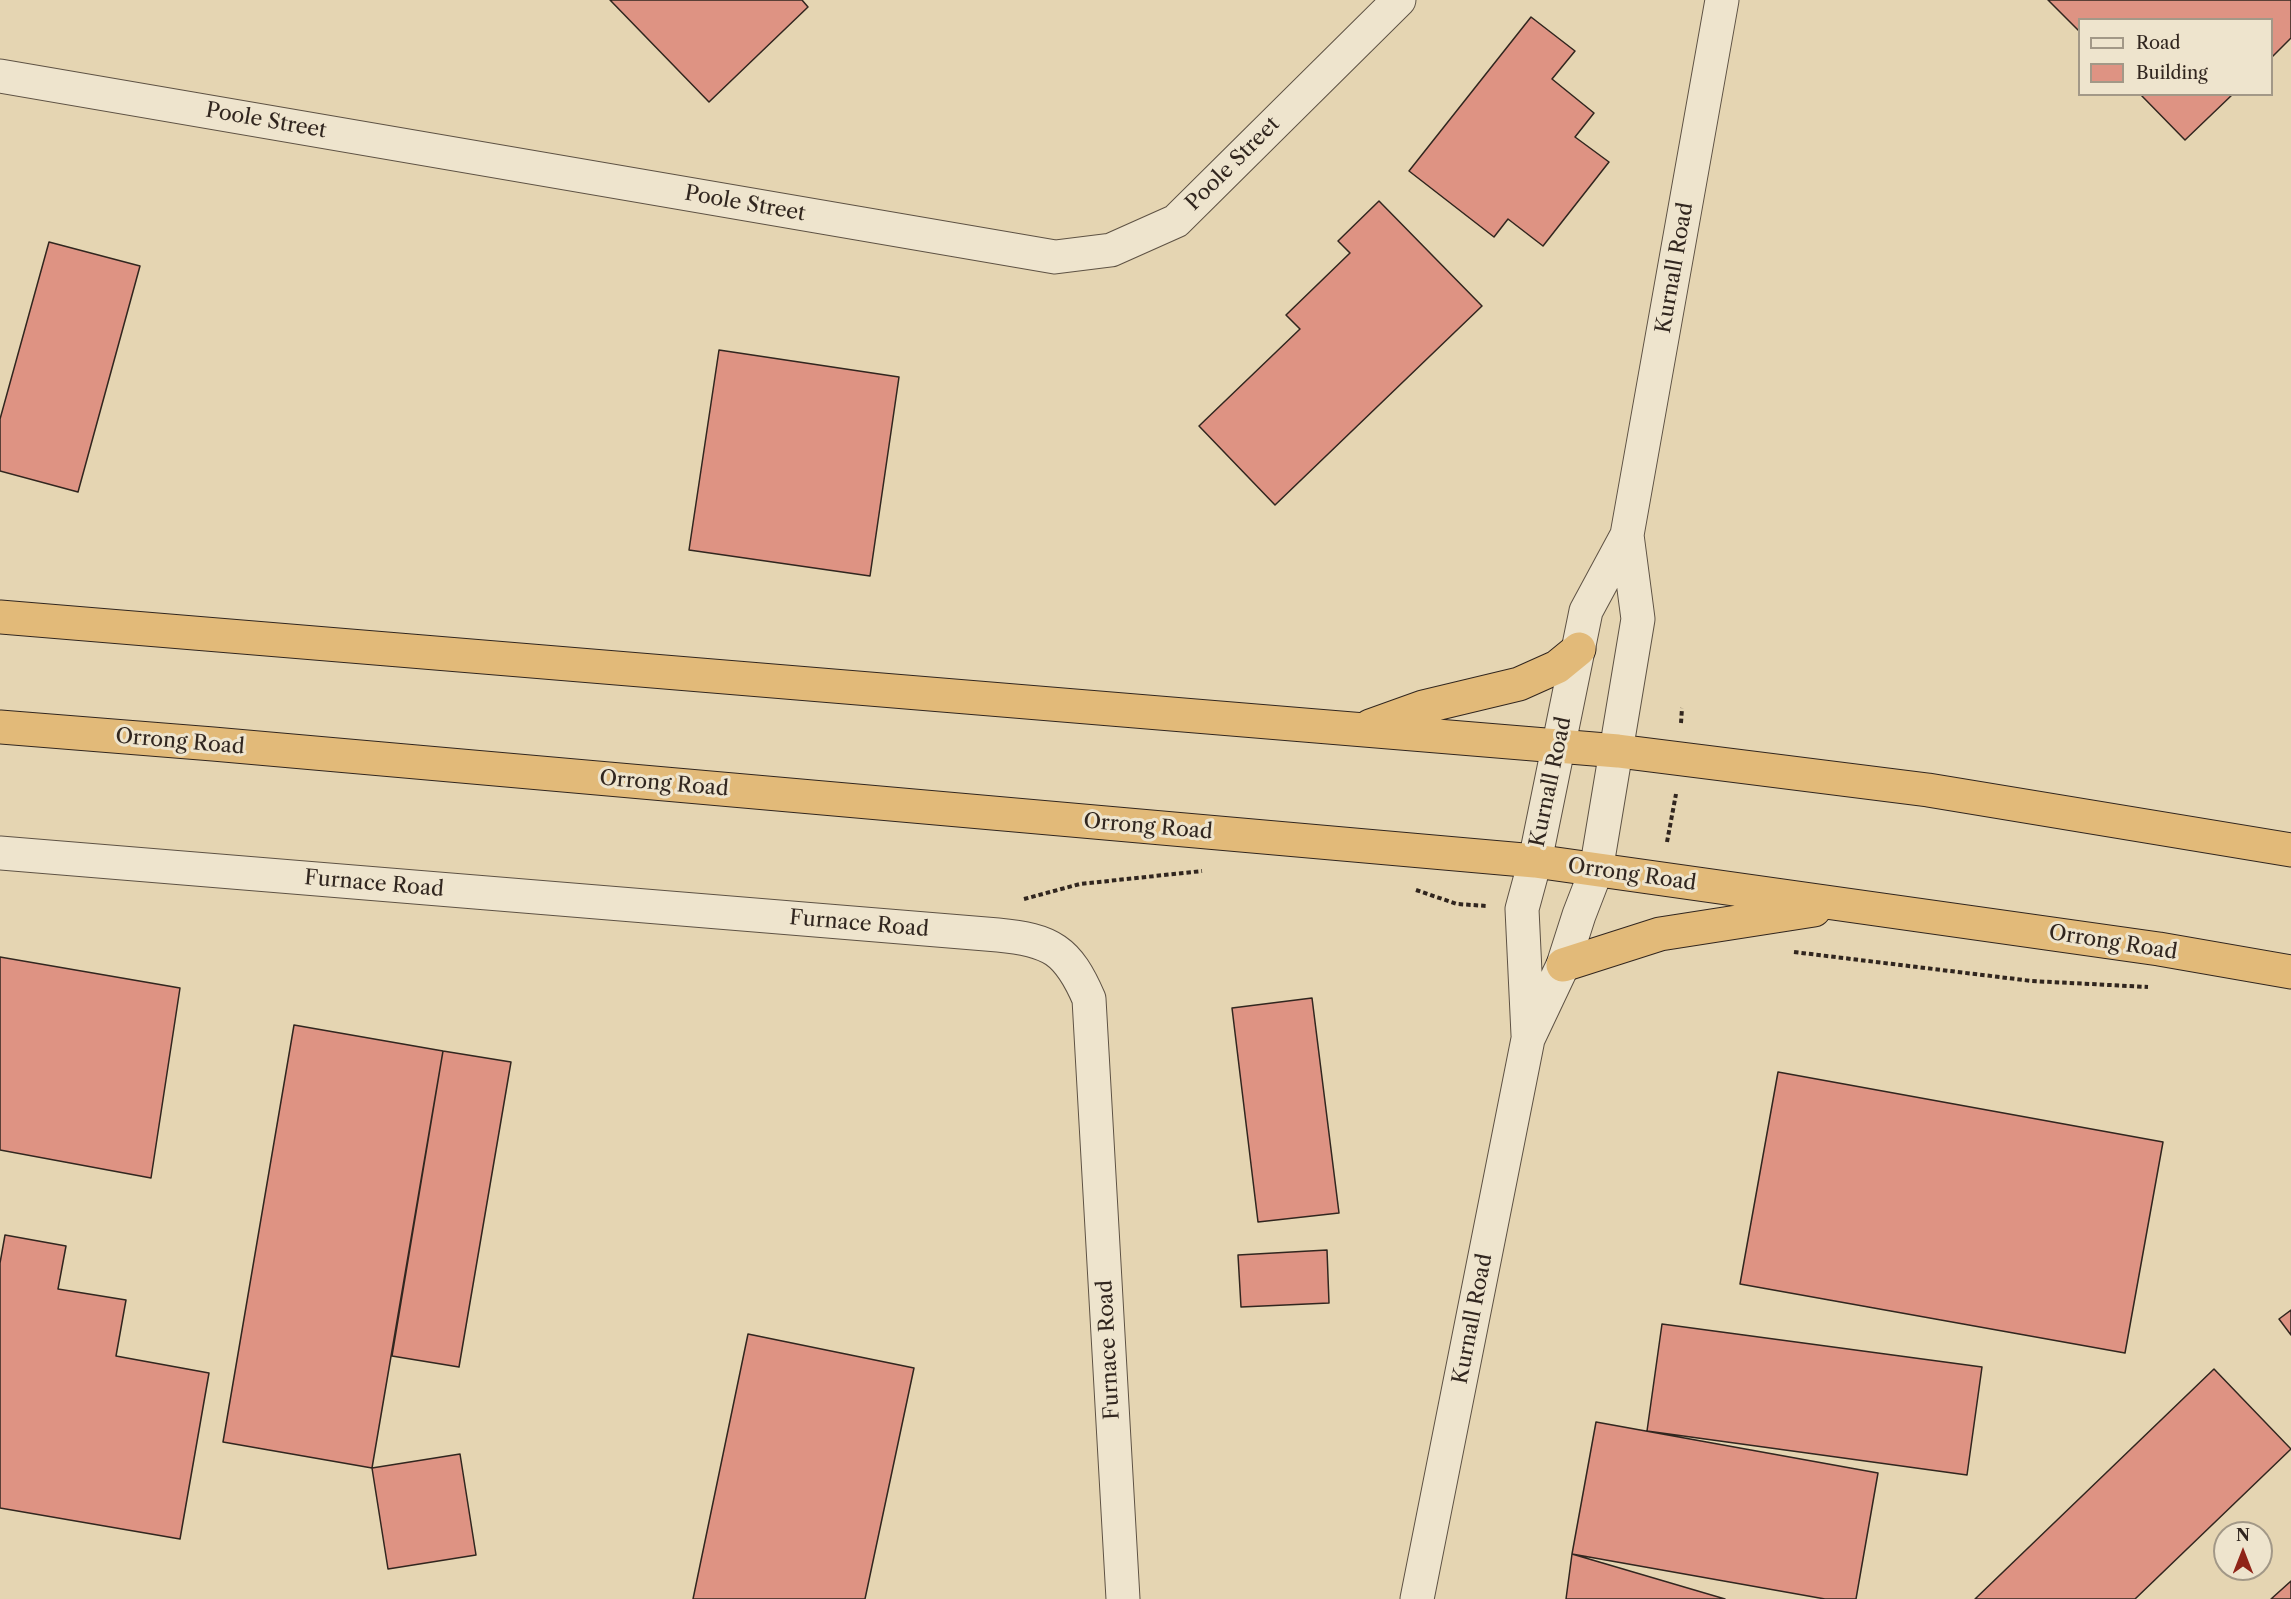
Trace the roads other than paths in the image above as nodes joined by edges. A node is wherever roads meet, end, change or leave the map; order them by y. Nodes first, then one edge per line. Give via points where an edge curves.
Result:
1 (1400, 0) edge
2 (1722, 0) edge
3 (0, 76) edge
4 (1628, 536) junction
5 (0, 616) edge
6 (1579, 649) junction
7 (0, 727) edge
8 (1360, 729) junction
9 (1559, 746) junction
10 (1618, 751) junction
11 (2291, 850) edge
12 (0, 854) edge
13 (1534, 861) junction
14 (1596, 871) junction
15 (1848, 904) junction
16 (1563, 965) junction
17 (2291, 972) edge
18 (1528, 1039) junction
19 (1123, 1599) edge
20 (1417, 1599) edge

1 - 3 street, Poole Street via 1176,220 1111,250 1055,257
2 - 4 street, Kurnall Road
4 - 6 street, Kurnall Road via 1586,611
4 - 10 street, Kurnall Road via 1638,619
5 - 8 highway
6 - 8 highway via 1557,667 1519,684 1423,707
6 - 9 street, Kurnall Road
7 - 13 highway, Orrong Road
8 - 9 highway
9 - 10 highway
9 - 13 street, Kurnall Road
10 - 11 highway via 1928,790
10 - 14 street, Kurnall Road
12 - 19 street, Furnace Road via 998,935 1032,940 1061,952 1078,974 1089,999
13 - 14 highway, Orrong Road
13 - 18 street, Kurnall Road via 1522,909
14 - 15 highway, Orrong Road
14 - 16 street, Kurnall Road
15 - 16 highway via 1660,934
15 - 17 highway, Orrong Road
16 - 18 street, Kurnall Road
18 - 20 street, Kurnall Road

